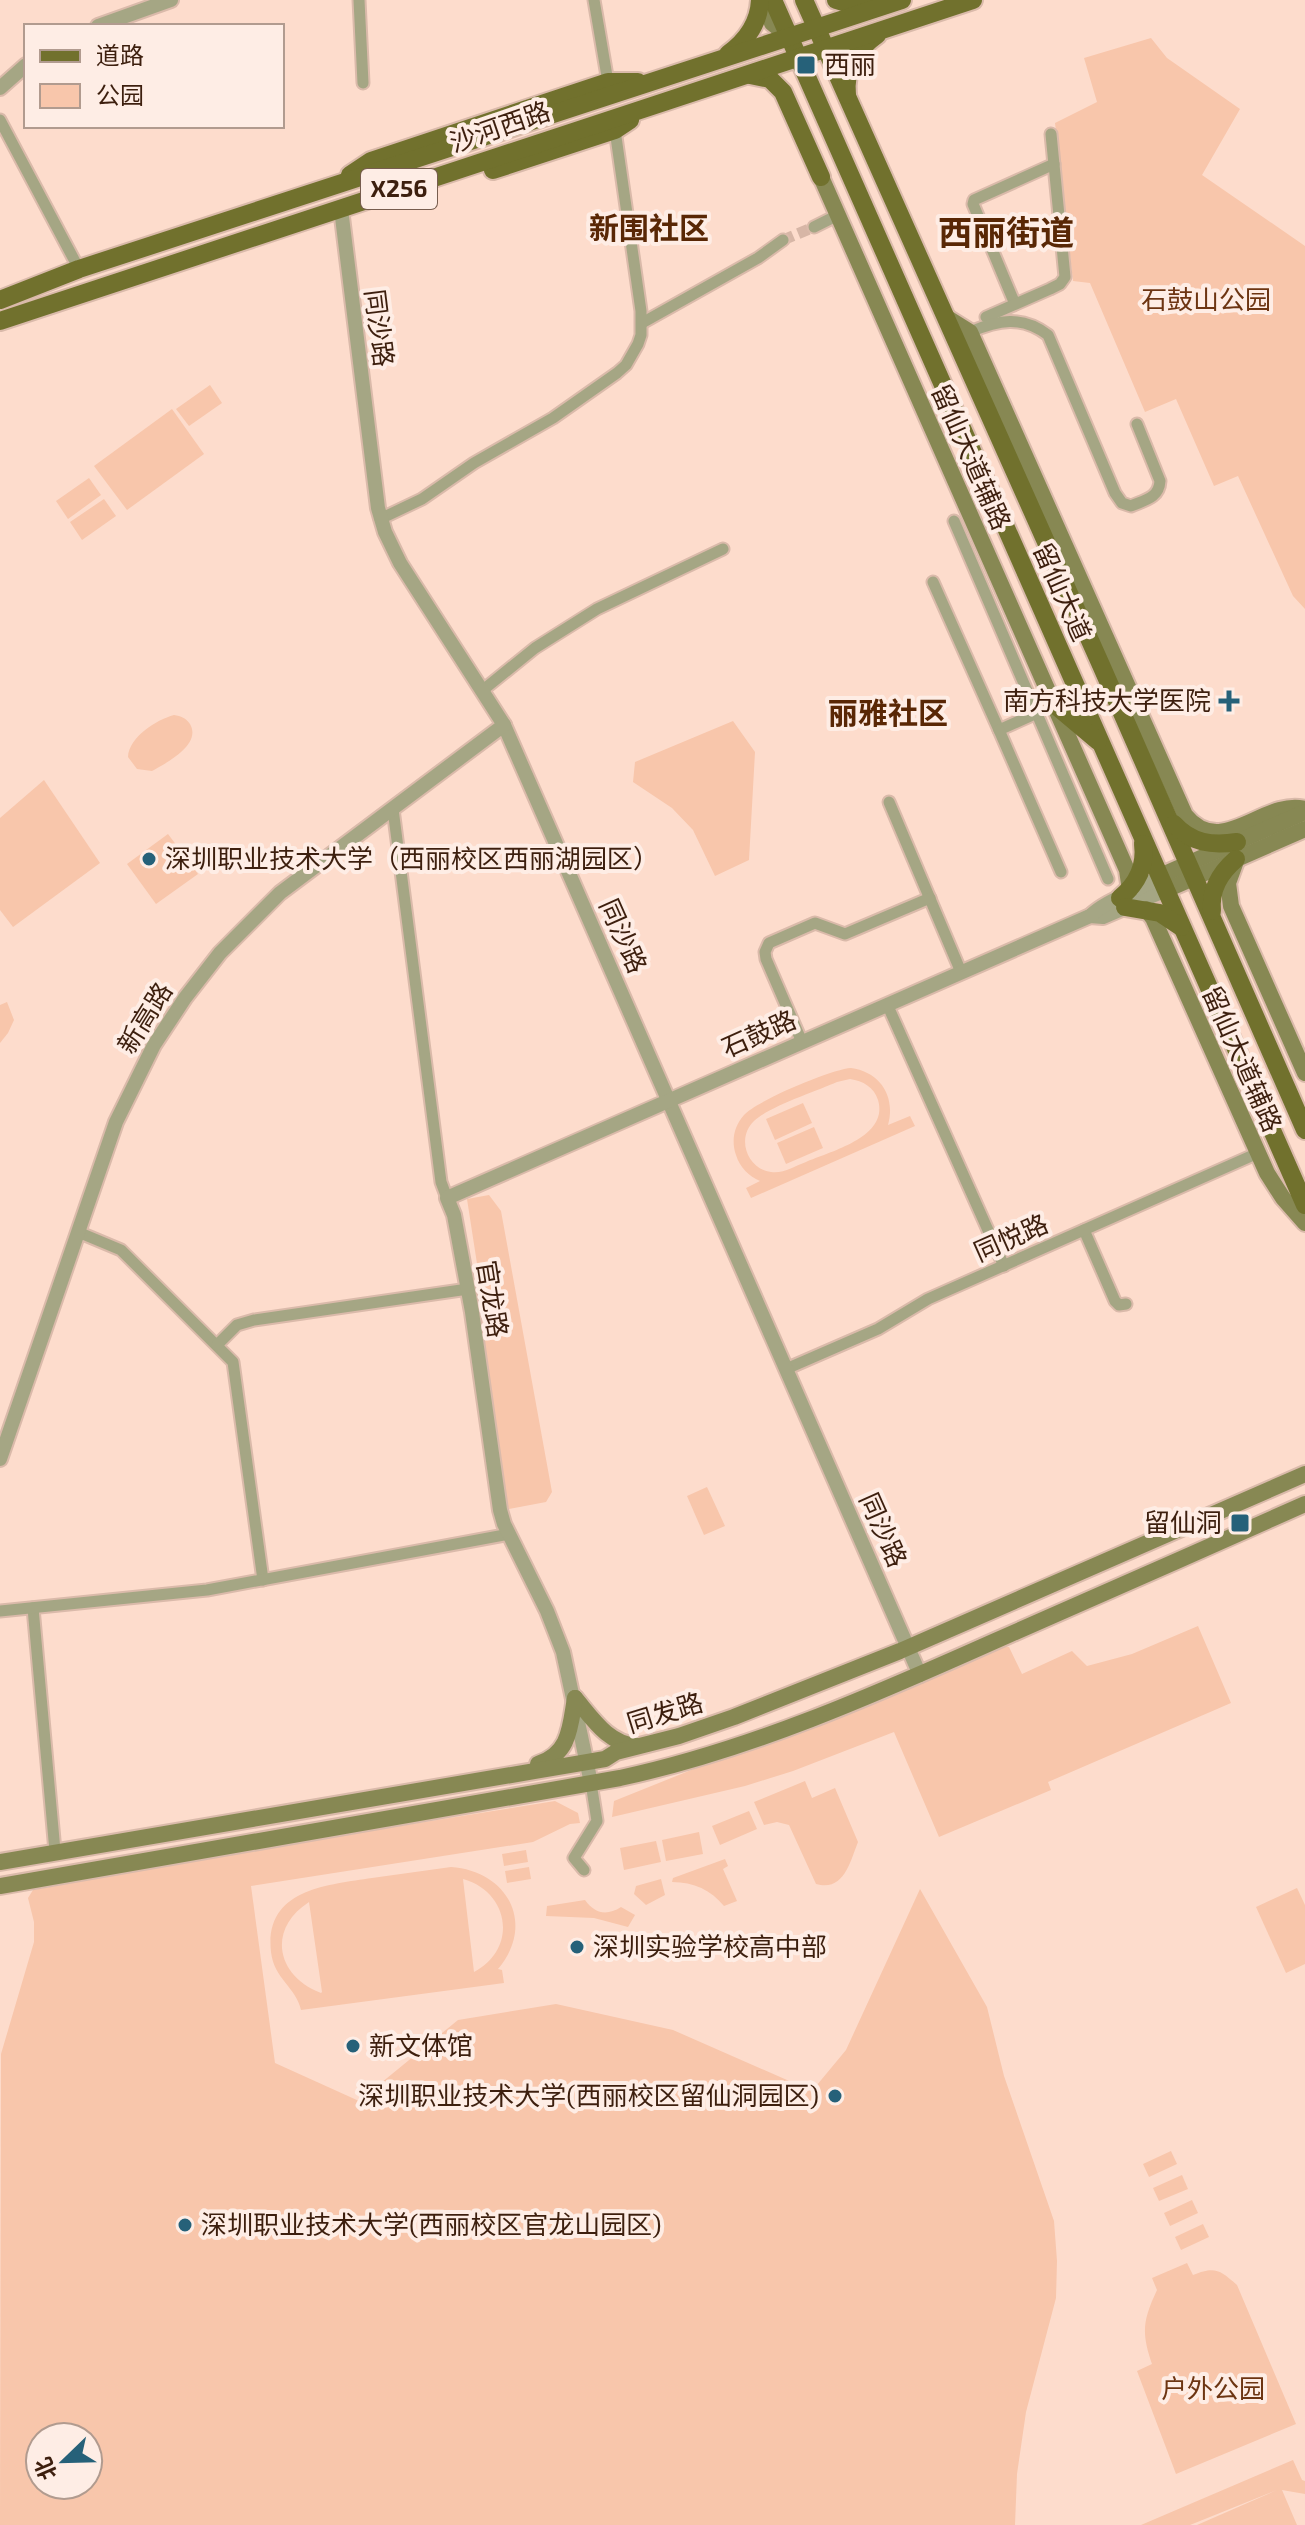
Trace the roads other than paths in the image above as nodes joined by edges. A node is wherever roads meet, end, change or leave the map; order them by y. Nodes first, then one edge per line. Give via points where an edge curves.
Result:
1 (171, 0) edge
2 (359, 0) edge
3 (594, 0) edge
4 (761, 0) edge
5 (773, 0) edge
6 (804, 0) edge
7 (836, 0) edge
8 (973, 0) edge
9 (895, 3) edge
10 (104, 24) edge
11 (816, 28) junction
12 (885, 29) junction
13 (789, 37) junction
14 (826, 50) junction
15 (721, 59) junction
16 (798, 59) junction
17 (24, 67) edge
18 (750, 75) junction
19 (608, 82) junction
20 (363, 83) dead end
21 (649, 83) junction
22 (0, 88) edge
23 (849, 102) junction
24 (658, 104) junction
25 (821, 111) junction
26 (0, 120) edge
27 (615, 130) junction
28 (1051, 134) dead end
29 (1054, 164) junction
30 (821, 177) junction
31 (339, 184) junction
32 (386, 193) junction
33 (341, 209) junction
34 (838, 215) junction
35 (814, 227) tunnel mouth
36 (783, 240) tunnel mouth
37 (79, 269) junction
38 (0, 300) edge
39 (1015, 304) junction
40 (946, 317) junction
41 (986, 317) dead end
42 (0, 321) edge
43 (642, 323) junction
44 (970, 332) junction
45 (1137, 424) dead end
46 (380, 519) junction
47 (954, 521) dead end
48 (723, 549) dead end
49 (933, 582) dead end
50 (483, 690) junction
51 (1046, 709) junction
52 (1139, 714) junction
53 (504, 725) junction
54 (999, 730) junction
55 (1101, 742) junction
56 (1143, 761) junction
57 (889, 802) dead end
58 (393, 809) junction
59 (1305, 810) edge
60 (1168, 816) junction
61 (1305, 829) edge
62 (1141, 834) junction
63 (1236, 851) junction
64 (1192, 870) junction
65 (1061, 872) dead end
66 (1108, 879) dead end
67 (1163, 883) junction
68 (930, 898) junction
69 (1125, 898) junction
70 (1146, 909) junction
71 (1215, 925) junction
72 (1185, 934) junction
73 (961, 972) junction
74 (1245, 992) junction
75 (1214, 999) junction
76 (887, 1004) junction
77 (802, 1042) junction
78 (1297, 1055) junction
79 (1219, 1066) junction
80 (1305, 1073) edge
81 (668, 1100) junction
82 (1305, 1130) edge
83 (1258, 1153) junction
84 (447, 1198) junction
85 (1305, 1205) edge
86 (1305, 1223) edge
87 (1084, 1230) junction
88 (78, 1232) junction
89 (1004, 1266) junction
90 (468, 1289) junction
91 (1126, 1304) dead end
92 (217, 1345) junction
93 (786, 1369) junction
94 (0, 1459) edge
95 (1305, 1474) edge
96 (1305, 1504) edge
97 (510, 1534) junction
98 (263, 1580) junction
99 (33, 1608) junction
100 (0, 1611) edge
101 (908, 1648) junction
102 (920, 1675) junction
103 (575, 1698) junction
104 (643, 1746) junction
105 (587, 1762) junction
106 (508, 1774) junction
107 (591, 1783) junction
108 (55, 1851) junction
109 (0, 1862) edge
110 (584, 1870) dead end
111 (0, 1886) edge

1 - 10 street
2 - 20 street
3 - 19 street
4 - 13 main road via 772,23
4 - 15 main road via 757,19 742,43
5 - 13 main road, 留仙大道
6 - 11 main road, 留仙大道
7 - 9 main road via 856,6
8 - 12 main road, 沙河西路 / X256
9 - 11 main road, 沙河西路 / X256
11 - 13 main road, 沙河西路 / X256
11 - 14 main road, 留仙大道
12 - 14 main road, 沙河西路 / X256
12 - 23 main road via 854,60 846,82
13 - 15 main road, 沙河西路 / X256
13 - 16 main road, 留仙大道
14 - 16 main road, 沙河西路 / X256
14 - 23 main road, 留仙大道
15 - 21 main road, 沙河西路 / X256
16 - 18 main road, 沙河西路 / X256
16 - 25 main road, 留仙大道
17 - 22 street
18 - 24 main road, 沙河西路 / X256
18 - 30 main road via 770,79 783,92
19 - 21 main road
19 - 31 main road via 371,161
21 - 31 main road, 沙河西路 / X256
23 - 40 main road, 留仙大道
24 - 27 main road
24 - 32 main road, 沙河西路 / X256
25 - 30 main road
25 - 55 main road, 留仙大道
26 - 37 street
27 - 32 main road via 435,189
27 - 43 street
28 - 29 street
29 - 39 street via 1065,277
29 - 39 street via 974,200
30 - 34 main road, 留仙大道辅路
31 - 37 main road, 沙河西路 / X256
32 - 33 main road, 沙河西路 / X256
33 - 42 main road, 沙河西路 / X256
33 - 46 street, 同沙路
34 - 35 street
34 - 51 main road, 留仙大道辅路
36 - 43 street
37 - 38 main road, 沙河西路 / X256
39 - 41 street
40 - 44 main road
40 - 56 main road, 留仙大道
43 - 46 street via 633,355 617,373 422,499
44 - 45 street via 1008,322 1037,326 1048,335 1115,493 1131,506 1160,491
44 - 52 main road, 留仙大道辅路
46 - 50 street, 同沙路 via 400,563
47 - 51 street
48 - 50 street via 597,609 535,648
49 - 54 street
50 - 53 street, 同沙路
51 - 54 street
51 - 55 main road
51 - 66 street
51 - 69 main road, 留仙大道辅路 via 1127,870
52 - 56 main road
52 - 59 main road, 留仙大道辅路 via 1185,815 1200,830 1227,831 1291,805
53 - 58 street, 新高路
53 - 81 street, 同沙路
54 - 65 street
55 - 62 main road, 留仙大道
56 - 60 main road, 留仙大道
57 - 68 street
58 - 84 street, 官龙路
58 - 88 street, 新高路 via 259,912 185,998 127,1096
59 - 63 main road, 石鼓路
60 - 63 main road via 1195,840
60 - 64 main road, 留仙大道
61 - 63 main road, 石鼓路
62 - 67 main road, 留仙大道
62 - 69 main road via 1143,861
63 - 64 main road, 石鼓路
63 - 71 main road via 1214,888
63 - 78 main road, 留仙大道辅路 via 1228,883 1231,906
64 - 67 main road, 石鼓路
64 - 71 main road, 留仙大道
67 - 69 street, 石鼓路
67 - 72 main road, 留仙大道
68 - 73 street
68 - 77 street via 845,934 815,923 769,943 766,959
69 - 70 main road
69 - 73 street, 石鼓路
70 - 72 main road via 1172,919
70 - 79 main road, 留仙大道辅路
71 - 74 main road, 留仙大道
72 - 75 main road, 留仙大道
73 - 76 street, 石鼓路
74 - 78 main road
74 - 82 main road, 留仙大道
75 - 79 main road
75 - 85 main road, 留仙大道
76 - 77 street, 石鼓路
76 - 89 street
77 - 81 street, 石鼓路
78 - 80 main road, 留仙大道辅路
79 - 83 main road, 留仙大道辅路
81 - 84 street, 石鼓路
81 - 93 street, 同沙路
83 - 86 main road, 留仙大道辅路 via 1277,1190
83 - 87 street, 同悦路
84 - 90 street, 官龙路
87 - 89 street, 同悦路
87 - 91 street via 1115,1301
88 - 92 street via 121,1250
88 - 94 street, 新高路
89 - 93 street, 同悦路
90 - 92 street via 254,1320 237,1325
90 - 97 street, 官龙路 via 500,1510
92 - 98 street via 233,1362
93 - 101 street, 同沙路
95 - 101 main road, 同发路
96 - 102 main road, 同发路
97 - 98 street
97 - 103 street, 官龙路 via 556,1631
98 - 99 street
99 - 100 street
99 - 108 street
101 - 102 street, 同沙路
101 - 104 main road, 同发路 via 734,1717
102 - 107 main road, 同发路 via 709,1755
103 - 104 main road via 610,1736
103 - 105 street, 官龙路
103 - 106 main road via 562,1750
104 - 105 main road, 同发路
105 - 106 main road, 同发路
105 - 107 street, 官龙路
106 - 108 main road, 同发路
107 - 110 street via 597,1821 574,1858
107 - 111 main road, 同发路
108 - 109 main road, 同发路

